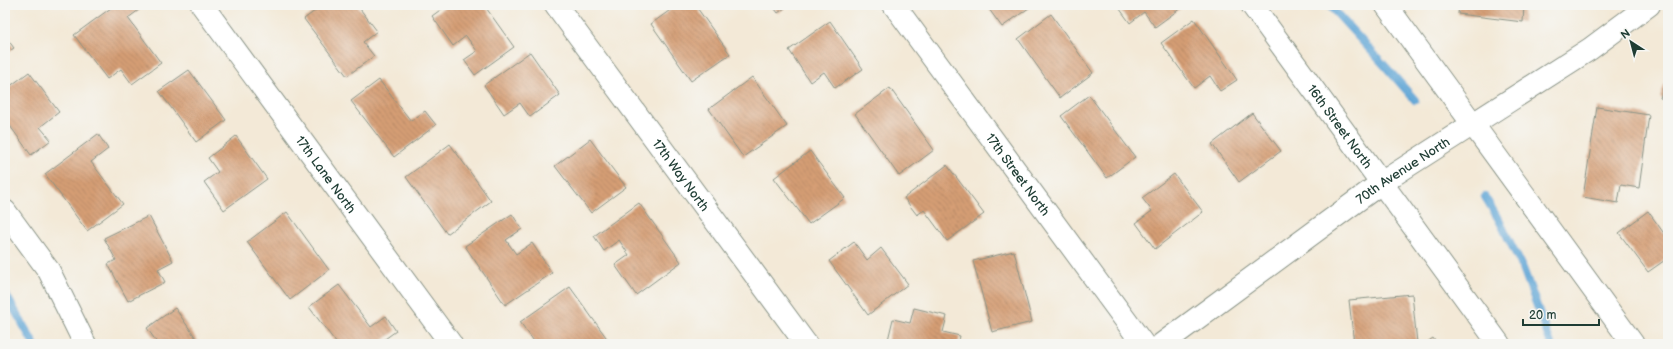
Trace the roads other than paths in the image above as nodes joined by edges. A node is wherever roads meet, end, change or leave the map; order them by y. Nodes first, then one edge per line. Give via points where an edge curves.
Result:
1 (202, 5) edge
2 (556, 5) edge
3 (894, 5) edge
4 (1252, 5) edge
5 (1386, 5) edge
6 (1649, 5) edge
7 (1473, 123) junction
8 (1381, 183) junction
9 (5, 210) edge
10 (85, 344) edge
11 (451, 344) edge
12 (806, 344) edge
13 (1143, 344) edge
14 (1162, 344) edge
15 (1499, 344) edge
16 (1633, 344) edge

1 - 11 street, 17th Lane North
2 - 12 street, 17th Way North
3 - 13 street, 17th Street North
4 - 8 street, 16th Street North
5 - 7 street
6 - 7 street, 70th Avenue North via 1590,49
7 - 8 street, 70th Avenue North
7 - 16 street
8 - 14 street, 70th Avenue North
8 - 15 street, 16th Street North
9 - 10 street via 49,271

